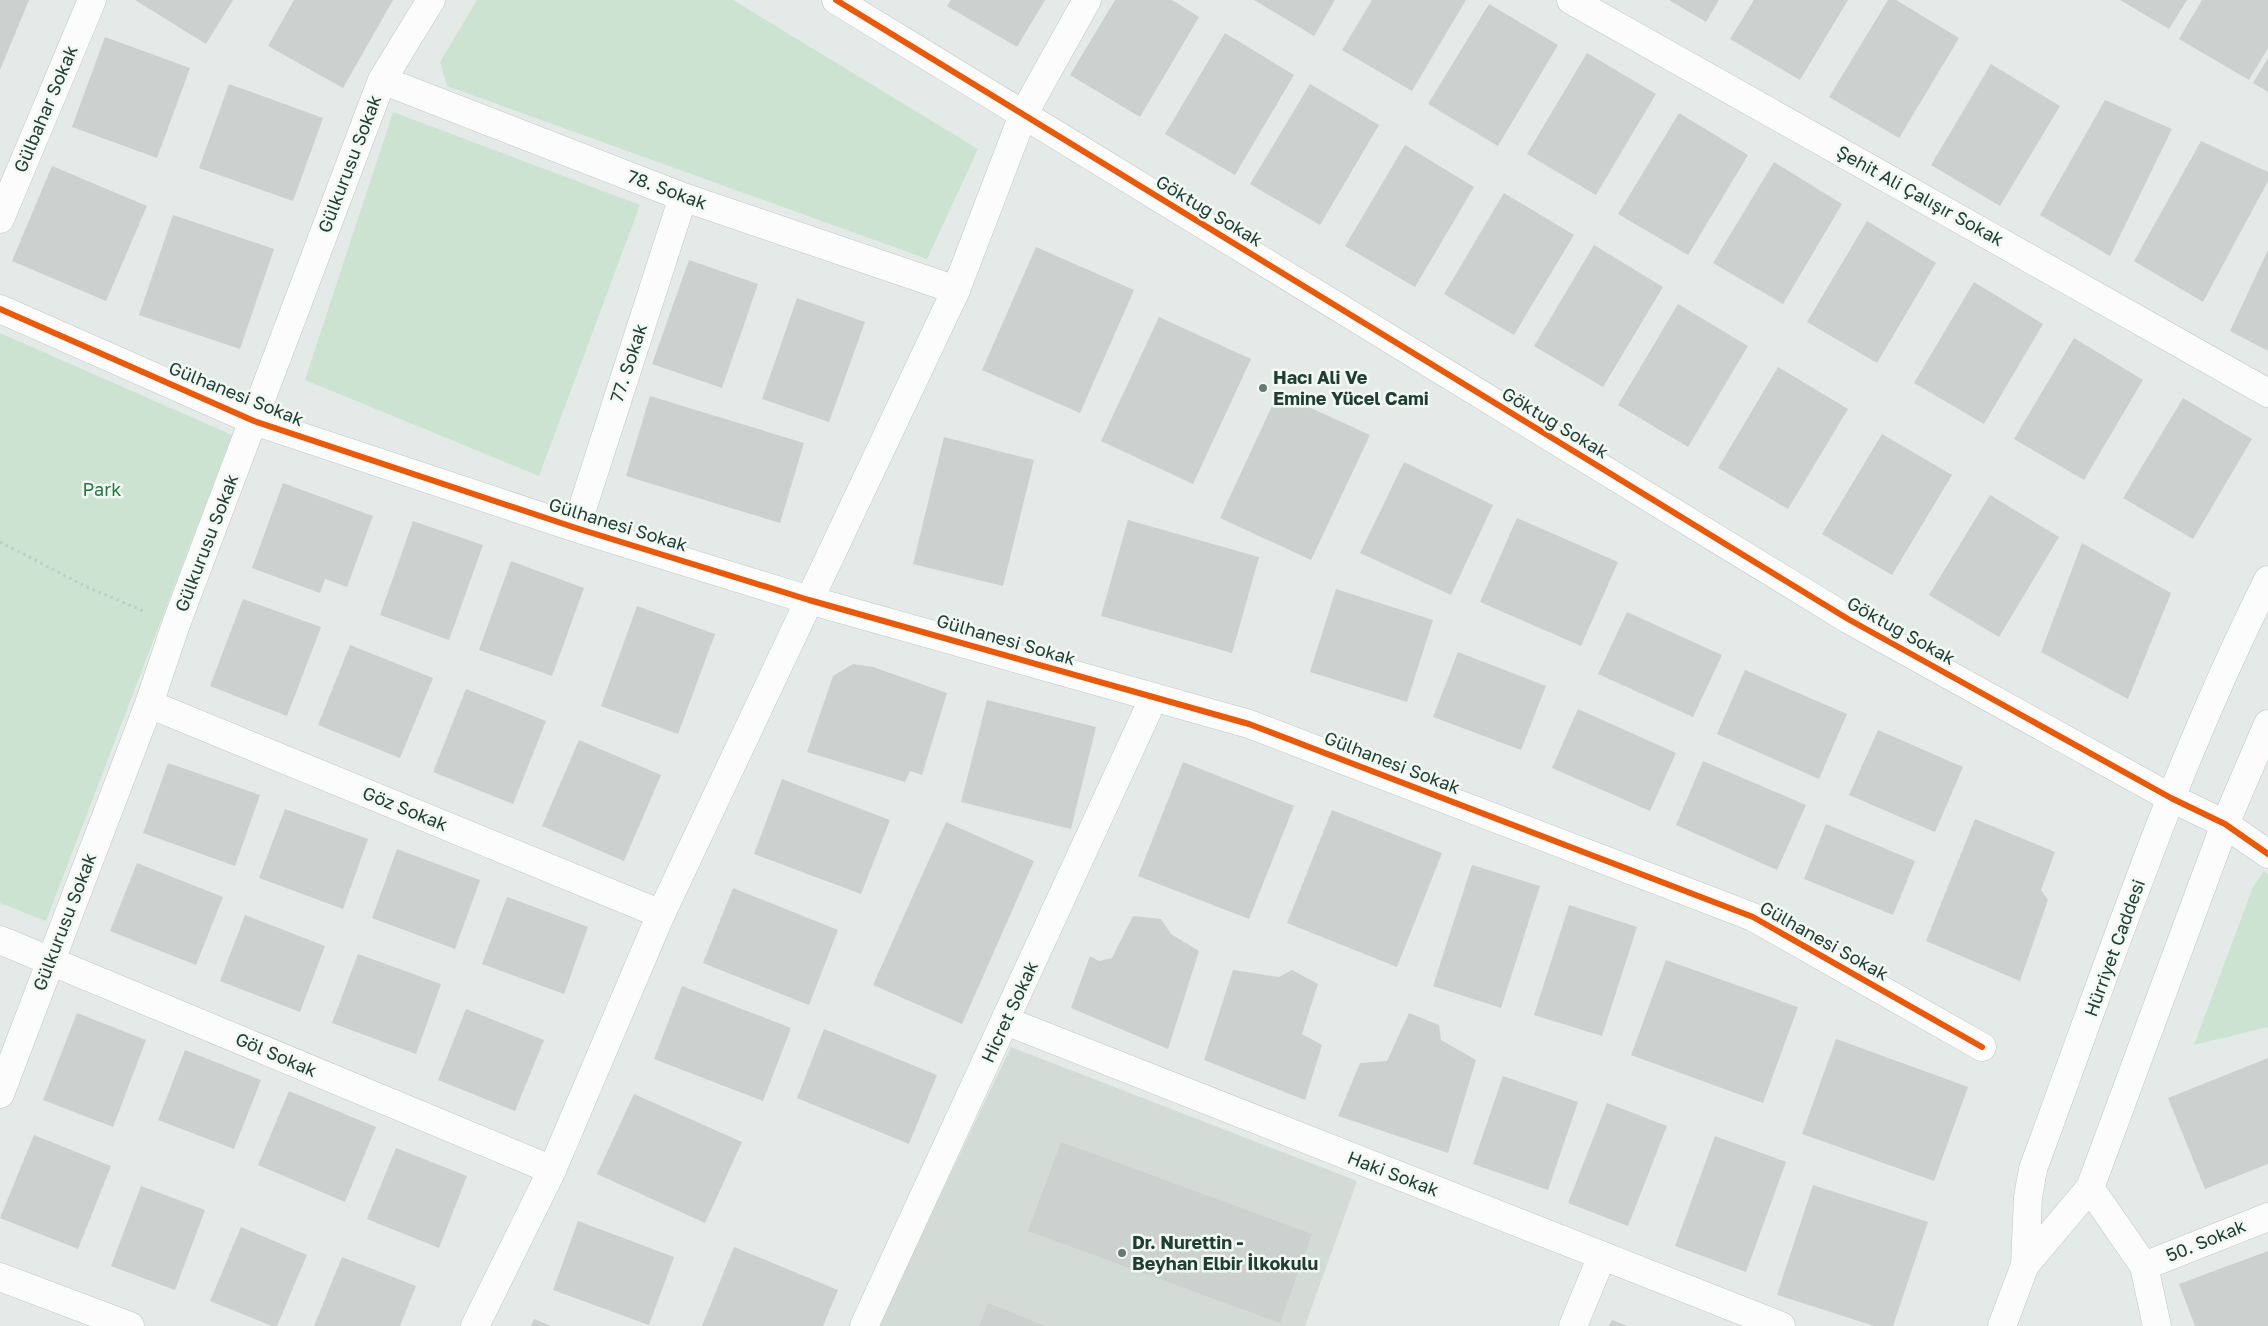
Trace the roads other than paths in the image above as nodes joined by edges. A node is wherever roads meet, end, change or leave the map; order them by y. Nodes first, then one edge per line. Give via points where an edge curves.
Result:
1 (92, 0) edge
2 (431, 0) edge
3 (836, 0) edge
4 (1087, 0) edge
5 (1571, 0) edge
6 (382, 80) junction
7 (1023, 115) junction
8 (683, 197) junction
9 (0, 219) edge
10 (956, 290) junction
11 (0, 309) edge
12 (2268, 393) edge
13 (254, 422) junction
14 (576, 528) junction
15 (2268, 580) edge
16 (809, 600) junction
17 (1154, 697) junction
18 (149, 704) junction
19 (2268, 724) edge
20 (2171, 798) junction
21 (2225, 824) junction
22 (2268, 854) edge
23 (661, 914) junction
24 (0, 940) edge
25 (50, 961) junction
26 (1006, 1021) junction
27 (1982, 1047) dead end
28 (0, 1094) edge
29 (552, 1170) junction
30 (2090, 1188) junction
31 (2268, 1217) edge
32 (1602, 1256) junction
33 (2025, 1265) junction
34 (2144, 1266) junction
35 (0, 1277) edge
36 (130, 1326) edge
37 (475, 1326) edge
38 (864, 1326) edge
39 (1573, 1326) edge
40 (1781, 1326) edge
41 (2002, 1326) edge
42 (2157, 1326) edge

1 - 9 street, Gülbahar Sokak
2 - 6 street, Gülkurusu Sokak
3 - 7 street, Göktuğ Sokak
4 - 7 street
5 - 12 street, Şehit Ali Çalışır Sokak
6 - 8 street, 78. Sokak
6 - 13 street, Gülkurusu Sokak
7 - 10 street
7 - 20 street, Göktuğ Sokak via 1848,619
8 - 10 street, 78. Sokak
8 - 14 street, 77. Sokak
10 - 16 street
11 - 13 street, Gülhanesi Sokak
13 - 14 street, Gülhanesi Sokak
13 - 18 street, Gülkurusu Sokak via 176,624
14 - 16 street, Gülhanesi Sokak
15 - 20 street, Hürriyet Caddesi via 2229,661
16 - 17 street, Gülhanesi Sokak
16 - 23 street
17 - 26 street, Hicret Sokak
17 - 27 street, Gülhanesi Sokak via 1249,724 1753,917
18 - 23 street, Göz Sokak
18 - 25 street, Gülkurusu Sokak
19 - 21 street
20 - 21 street, Göktuğ Sokak
20 - 33 street, Hürriyet Caddesi via 2033,1169 2028,1197
21 - 22 street, Göktuğ Sokak
21 - 30 street
23 - 29 street
24 - 25 street, Göl Sokak
25 - 28 street, Gülkurusu Sokak
25 - 29 street, Göl Sokak
26 - 32 street, Haki Sokak
26 - 38 street, Hicret Sokak
29 - 37 street
30 - 33 street
30 - 34 street
31 - 34 street, 50. Sokak
32 - 39 street
32 - 40 street, Haki Sokak
33 - 41 street, Hürriyet Caddesi
34 - 42 street
35 - 36 street

